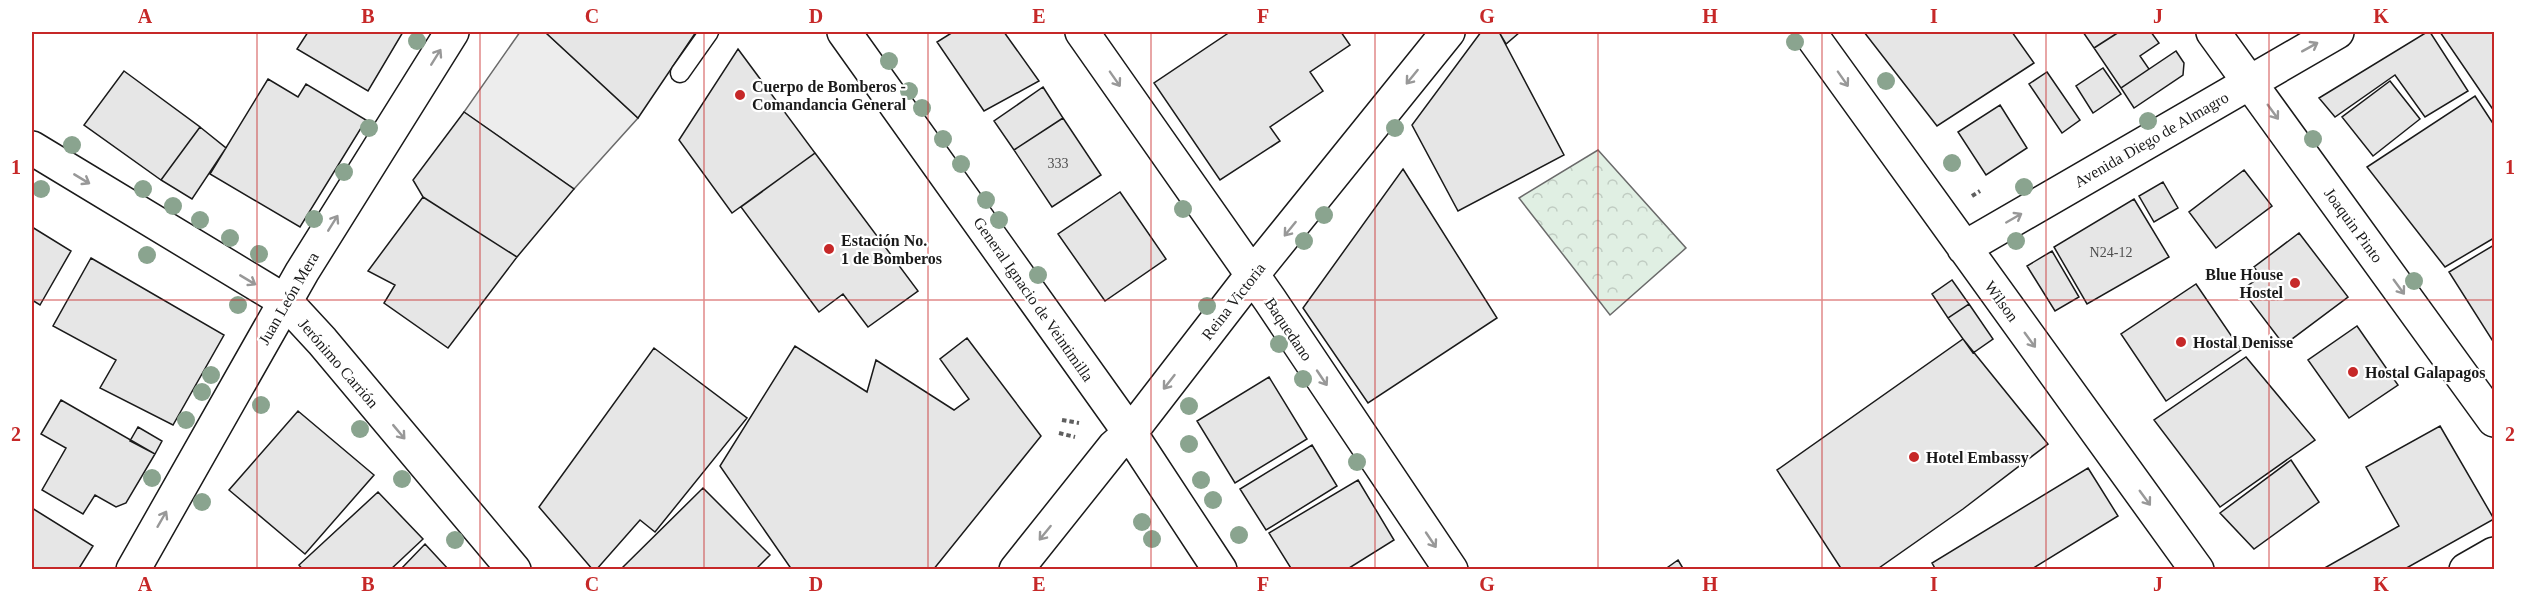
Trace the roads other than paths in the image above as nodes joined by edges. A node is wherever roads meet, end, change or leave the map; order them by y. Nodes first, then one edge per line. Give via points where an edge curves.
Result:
1 (452, 32) edge
2 (709, 32) edge
3 (844, 32) edge
4 (1082, 32) edge
5 (1448, 32) edge
6 (1809, 32) edge
7 (2213, 32) edge
8 (2337, 32) edge
9 (680, 73) dead end
10 (2250, 81) junction
11 (32, 148) edge
12 (1964, 248) junction
13 (1252, 274) junction
14 (285, 301) junction
15 (2494, 420) edge
16 (1130, 433) junction
17 (2494, 554) edge
18 (133, 570) edge
19 (514, 570) edge
20 (1016, 570) edge
21 (1221, 570) edge
22 (1451, 570) edge
23 (2197, 570) edge
24 (2466, 570) edge

14 -> 1 street, Juan León Mera
2 - 9 lane
3 - 16 street, General Ignacio de Veintimilla
4 -> 13 street, Baquedano
5 -> 13 street, Reina Victoria
6 -> 12 street, Wilson
7 - 10 street, Joaquin Pinto
10 -> 8 street, Avenida Diego de Almagro
12 -> 10 street, Avenida Diego de Almagro
10 -> 15 street, Joaquin Pinto
11 -> 14 street, Jerónimo Carrión
12 -> 23 street, Wilson
13 -> 16 street, Reina Victoria
13 -> 22 street, Baquedano
18 -> 14 street, Juan León Mera
14 -> 19 street, Jerónimo Carrión
16 -> 20 street, Reina Victoria via 1114,447
16 - 21 street, General Ignacio de Veintimilla
17 - 24 street

